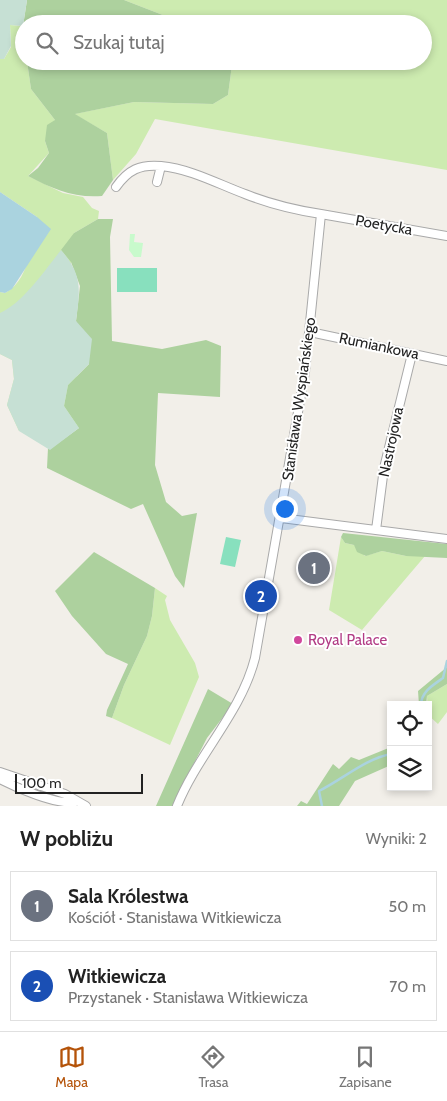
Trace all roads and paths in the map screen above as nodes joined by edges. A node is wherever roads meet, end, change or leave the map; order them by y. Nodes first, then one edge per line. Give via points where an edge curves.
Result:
1 (161, 166) junction
2 (157, 182) dead end
3 (116, 187) dead end
4 (321, 214) junction
5 (447, 236) edge
6 (310, 332) junction
7 (412, 354) junction
8 (447, 361) edge
9 (281, 518) junction
10 (376, 530) junction
11 (447, 539) edge
12 (0, 772) edge
13 (0, 779) edge
14 (75, 802) junction
15 (86, 806) edge
16 (177, 806) edge

1 - 2 street
1 - 3 street via 136,168
1 - 4 street via 187,171 270,204
4 - 5 street, Poetycka
4 - 6 street, Stanisława Wyspiańskiego
6 - 7 street, Rumiankowa
6 - 9 street, Stanisława Wyspiańskiego
7 - 8 street, Rumiankowa
7 - 10 street, Nastrojowa via 386,460
9 - 10 street
9 - 16 street, Stanisława Wyspiańskiego via 250,677 240,700 190,779
10 - 11 street
12 - 14 street via 65,794
13 - 14 street via 65,803
14 - 15 street

